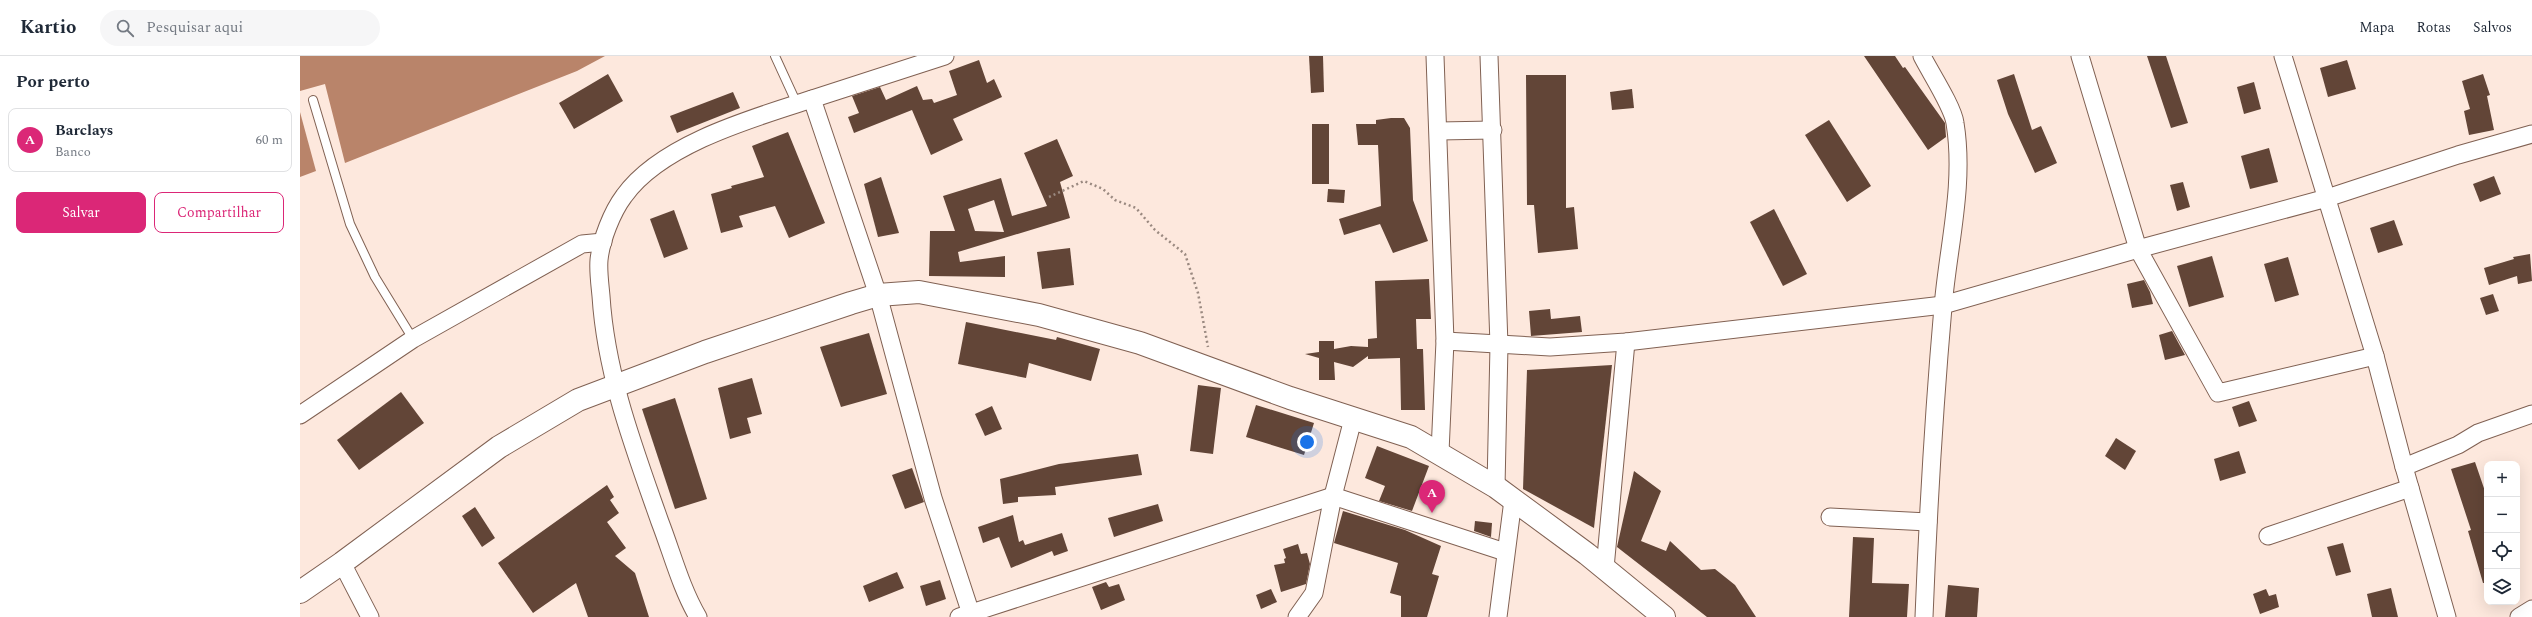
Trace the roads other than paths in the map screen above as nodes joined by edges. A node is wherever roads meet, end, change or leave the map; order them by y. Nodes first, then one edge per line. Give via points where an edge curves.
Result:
1 (775, 56) edge
2 (945, 56) edge
3 (1435, 56) edge
4 (1489, 56) edge
5 (1922, 56) edge
6 (2080, 56) edge
7 (2283, 56) edge
8 (314, 100) dead end
9 (805, 102) junction
10 (1493, 130) junction
11 (1439, 131) junction
12 (2532, 134) edge
13 (2327, 198) junction
14 (604, 242) junction
15 (2138, 249) junction
16 (878, 295) junction
17 (1943, 306) junction
18 (413, 339) junction
19 (1445, 342) junction
20 (1626, 342) junction
21 (1499, 345) junction
22 (2375, 356) junction
23 (615, 386) junction
24 (2532, 414) edge
25 (300, 415) edge
26 (1353, 419) junction
27 (1440, 452) junction
28 (2404, 467) junction
29 (2410, 488) junction
30 (1505, 494) junction
31 (1333, 496) junction
32 (1830, 517) dead end
33 (1928, 522) junction
34 (2268, 536) dead end
35 (1505, 552) junction
36 (342, 564) junction
37 (1605, 568) junction
38 (300, 592) edge
39 (2532, 609) edge
40 (967, 615) edge
41 (370, 617) edge
42 (698, 617) edge
43 (1297, 617) edge
44 (1498, 617) edge
45 (1664, 617) edge
46 (1924, 617) edge
47 (2447, 617) edge
48 (2519, 617) edge

1 - 9 lane
2 - 9 street
3 - 11 street
4 - 10 street
5 - 17 street via 1955,121 1958,142 1957,199
6 - 15 street
7 - 13 street
8 - 18 lane via 350,224 375,278
9 - 14 street via 738,123 681,149 652,168 624,196 607,230
9 - 16 street
10 - 11 street
10 - 21 street
11 - 19 street
12 - 13 street via 2458,155
13 - 15 street
13 - 22 street
14 - 18 street via 582,244
14 - 23 street via 599,260 602,321
15 - 17 street
15 - 22 street via 2218,393
16 - 23 street via 705,352
16 - 26 street via 919,292 1039,315 1140,343
16 - 40 street
17 - 20 street
17 - 33 street
18 - 25 street
19 - 21 street
19 - 27 street
20 - 21 street via 1550,348
20 - 37 street
21 - 30 street
22 - 28 street
23 - 36 street via 578,400 499,447
23 - 42 street via 634,448
24 - 28 street via 2478,433 2458,445
26 - 27 street via 1411,437
26 - 31 street
27 - 30 street
28 - 29 street
29 - 34 street
29 - 47 street
30 - 35 street
30 - 37 street
31 - 35 street
31 - 40 street
31 - 43 street via 1314,593
32 - 33 street
33 - 46 street
35 - 44 street
36 - 38 street
36 - 41 street
37 - 45 street
39 - 48 street

